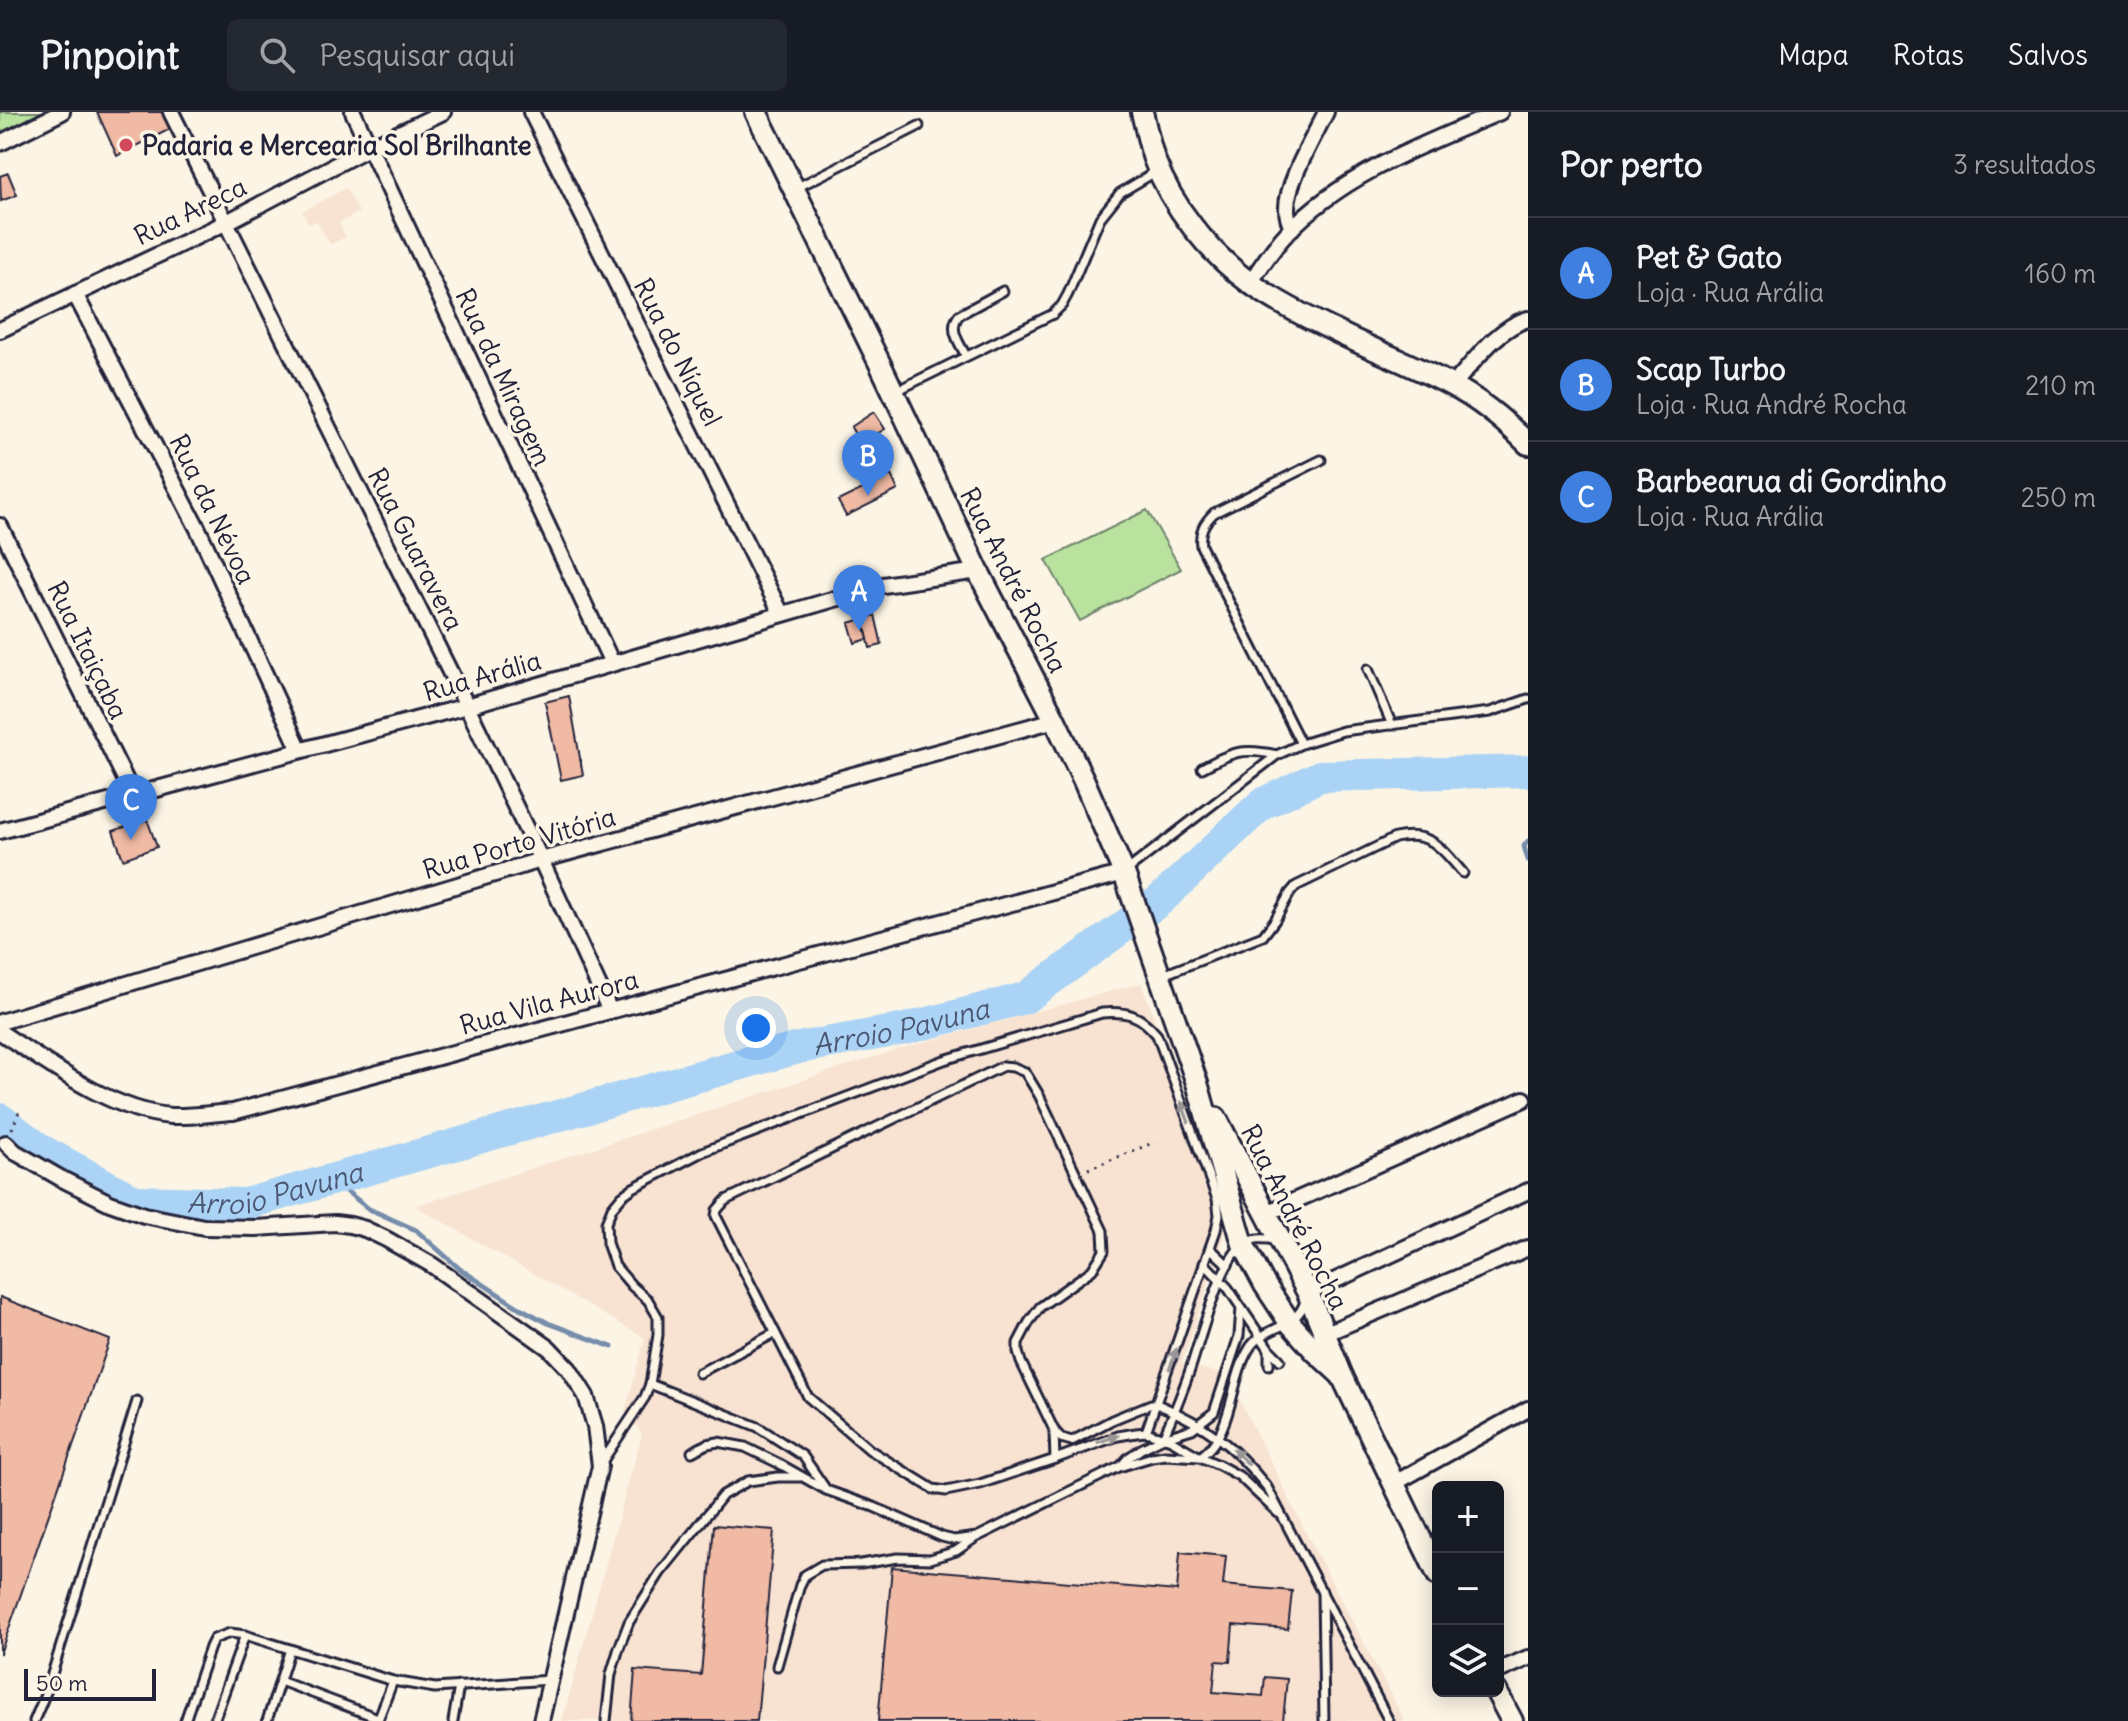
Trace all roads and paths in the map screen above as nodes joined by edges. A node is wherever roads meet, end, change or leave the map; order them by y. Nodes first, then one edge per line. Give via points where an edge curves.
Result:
1 (62, 112) edge
2 (171, 112) edge
3 (353, 112) edge
4 (443, 112) edge
5 (531, 112) edge
6 (756, 112) edge
7 (1142, 112) edge
8 (1326, 112) edge
9 (1500, 112) edge
10 (919, 126) dead end
11 (0, 143) edge
12 (370, 147) junction
13 (1159, 170) junction
14 (794, 189) junction
15 (225, 223) junction
16 (1292, 228) junction
17 (1250, 283) junction
18 (1003, 291) dead end
19 (75, 294) junction
20 (1528, 319) edge
21 (0, 330) edge
22 (966, 356) junction
23 (1452, 386) junction
24 (893, 392) junction
25 (1528, 444) edge
26 (1321, 460) dead end
27 (0, 526) edge
28 (978, 571) junction
29 (781, 613) junction
30 (612, 663) junction
31 (1368, 669) dead end
32 (1528, 699) edge
33 (467, 706) junction
34 (1055, 720) junction
35 (1392, 725) junction
36 (1301, 744) junction
37 (300, 750) junction
38 (1277, 755) junction
39 (1202, 768) dead end
40 (133, 795) junction
41 (0, 831) edge
42 (541, 860) junction
43 (1463, 873) dead end
44 (1125, 877) junction
45 (1159, 976) junction
46 (610, 1011) junction
47 (0, 1022) edge
48 (0, 1032) edge
49 (1197, 1083) junction
50 (1524, 1099) dead end
51 (20, 1109) dead end
52 (1155, 1142) dead end
53 (6, 1143) joint
54 (1077, 1173) junction
55 (1528, 1191) edge
56 (1267, 1213) junction
57 (1281, 1241) junction
58 (1243, 1244) junction
59 (1210, 1248) junction
60 (1528, 1248) edge
61 (1204, 1263) junction
62 (1228, 1265) junction
63 (1221, 1281) junction
64 (1308, 1293) junction
65 (1241, 1308) junction
66 (1290, 1323) junction
67 (775, 1333) junction
68 (1324, 1334) junction
69 (1262, 1336) junction
70 (1269, 1349) junction
71 (1280, 1360) dead end
72 (1269, 1365) dead end
73 (699, 1373) dead end
74 (1342, 1376) junction
75 (650, 1384) junction
76 (137, 1401) dead end
77 (1157, 1404) junction
78 (1528, 1409) edge
79 (1175, 1412) junction
80 (1199, 1424) junction
81 (1054, 1430) junction
82 (1146, 1432) junction
83 (1218, 1437) junction
84 (1163, 1438) junction
85 (692, 1452) dead end
86 (1200, 1457) junction
87 (1055, 1459) junction
88 (600, 1466) junction
89 (1119, 1467) junction
90 (803, 1477) junction
91 (1393, 1484) junction
92 (826, 1490) junction
93 (1285, 1520) junction
94 (977, 1537) junction
95 (1432, 1563) edge
96 (1321, 1588) junction
97 (245, 1635) junction
98 (290, 1649) junction
99 (1528, 1658) edge
100 (777, 1666) dead end
101 (1504, 1668) edge
102 (550, 1680) junction
103 (280, 1681) junction
104 (393, 1681) junction
105 (459, 1686) junction
106 (1499, 1697) edge
107 (269, 1720) edge
108 (378, 1720) edge
109 (34, 1721) edge
110 (185, 1721) edge
111 (214, 1721) edge
112 (453, 1721) edge
113 (541, 1721) edge
114 (606, 1721) edge
115 (1324, 1721) edge
116 (1389, 1721) edge
117 (1512, 1721) edge

1 - 11 street
2 - 15 street, Rua Guaravera
3 - 12 street, Rua da Miragem
4 - 12 street, Rua Areca
5 - 29 street, Rua do Níquel
6 - 14 main road, Rua André Rocha
7 - 13 main road
8 - 16 street via 1287,200
9 - 16 street via 1370,170
10 - 14 lane
12 - 15 street, Rua Areca
12 - 30 street, Rua da Miragem
13 - 17 main road via 1202,237
13 - 22 lane via 1120,193 1100,218 1068,294 1053,314
14 - 24 main road, Rua André Rocha
15 - 19 street, Rua Areca
15 - 33 street, Rua Guaravera
16 - 17 street
17 - 23 main road via 1323,325
18 - 22 lane via 954,322
19 - 21 street, Rua Areca
19 - 37 street, Rua da Névoa via 198,529
20 - 23 street via 1505,329
22 - 24 lane
23 - 25 main road via 1498,416
24 - 28 main road, Rua André Rocha
26 - 36 lane via 1214,513 1200,537
27 - 40 street, Rua Itaiçaba
28 - 29 street, Rua Arália via 883,585
28 - 34 main road, Rua André Rocha
29 - 30 street, Rua Arália
30 - 33 street, Rua Arália
31 - 35 lane
32 - 35 lane via 1490,712
33 - 37 street, Rua Arália
33 - 42 street, Rua Guaravera
34 - 42 street, Rua Porto Vitória
34 - 44 main road, Rua André Rocha
35 - 36 lane via 1343,731
36 - 38 lane
37 - 40 street, Rua Arália
38 - 39 lane via 1248,750
38 - 44 lane
40 - 41 street, Rua Arália
42 - 46 street, Rua Guaravera
42 - 47 street, Rua Porto Vitória
43 - 45 lane via 1428,839 1395,838 1296,886 1263,936
44 - 45 main road, Rua André Rocha
44 - 46 street, Rua Vila Aurora
45 - 49 main road, Rua André Rocha
46 - 48 street, Rua Vila Aurora via 233,1112 171,1116 125,1105 77,1082
49 - 56 main road, Rua André Rocha
49 - 58 main road, Rua André Rocha
50 - 56 street
51 - 53 path
52 - 54 path
53 - 88 street via 62,1179 144,1215 204,1227 335,1223 386,1239 549,1348 569,1369 591,1411
54 - 67 lane via 1025,1072 1003,1066 726,1200 716,1216
54 - 81 lane via 1103,1231 1104,1251 1092,1270 1040,1307 1018,1343 1021,1362
55 - 64 street
56 - 57 main road, Rua André Rocha
57 - 58 lane via 1259,1238
57 - 64 main road, Rua André Rocha
58 - 62 lane
58 - 66 main road, Rua André Rocha
59 - 61 lane
59 - 62 lane
59 -> 75 lane via 1219,1215 1217,1199 1157,1035 1134,1015 1102,1013 901,1076 702,1152 622,1196 606,1223 607,1243 615,1266 658,1317
60 - 68 street
61 - 63 lane
77 -> 61 lane
62 - 63 lane
63 - 65 lane
63 - 79 lane
64 - 66 lane
64 - 68 main road, Rua André Rocha
65 - 69 lane
65 - 80 lane via 1239,1336 1216,1408
66 - 69 lane
66 - 74 main road, Rua André Rocha
67 - 73 lane
67 - 87 lane via 808,1397 870,1450 933,1489 980,1484
68 - 74 main road, Rua André Rocha
69 - 70 lane
69 - 83 lane via 1242,1362
70 - 71 lane
70 - 72 lane
74 - 91 main road, Rua André Rocha
75 - 88 lane
75 - 92 lane via 758,1427 803,1456
76 - 109 lane
77 - 79 lane
77 - 81 lane via 1072,1441
77 - 82 lane
78 - 91 street
79 - 80 lane
79 - 84 lane
80 - 83 lane
80 - 84 lane
81 - 87 lane
82 - 84 lane
87 -> 82 lane via 1118,1436
83 - 86 lane
93 -> 83 lane via 1267,1487
84 - 86 lane
84 - 89 lane
85 - 90 lane via 718,1442 745,1447
86 - 89 lane via 1165,1455
86 - 93 lane via 1239,1476
88 - 102 street
89 - 94 lane
90 - 92 lane
90 - 114 lane via 748,1481 714,1506 629,1622 611,1674
91 - 95 main road, Rua André Rocha
92 - 94 lane via 942,1537
93 - 96 lane
94 - 100 lane via 930,1559 813,1569 800,1585
96 - 115 lane
96 - 116 lane
97 - 98 lane
97 - 110 lane via 214,1639
97 - 111 lane
98 - 103 lane
98 - 104 lane
99 - 101 street
102 - 105 lane
102 - 113 street
103 - 107 lane
103 - 108 lane
104 - 105 lane
104 - 108 lane
105 - 112 lane
106 - 117 main road

